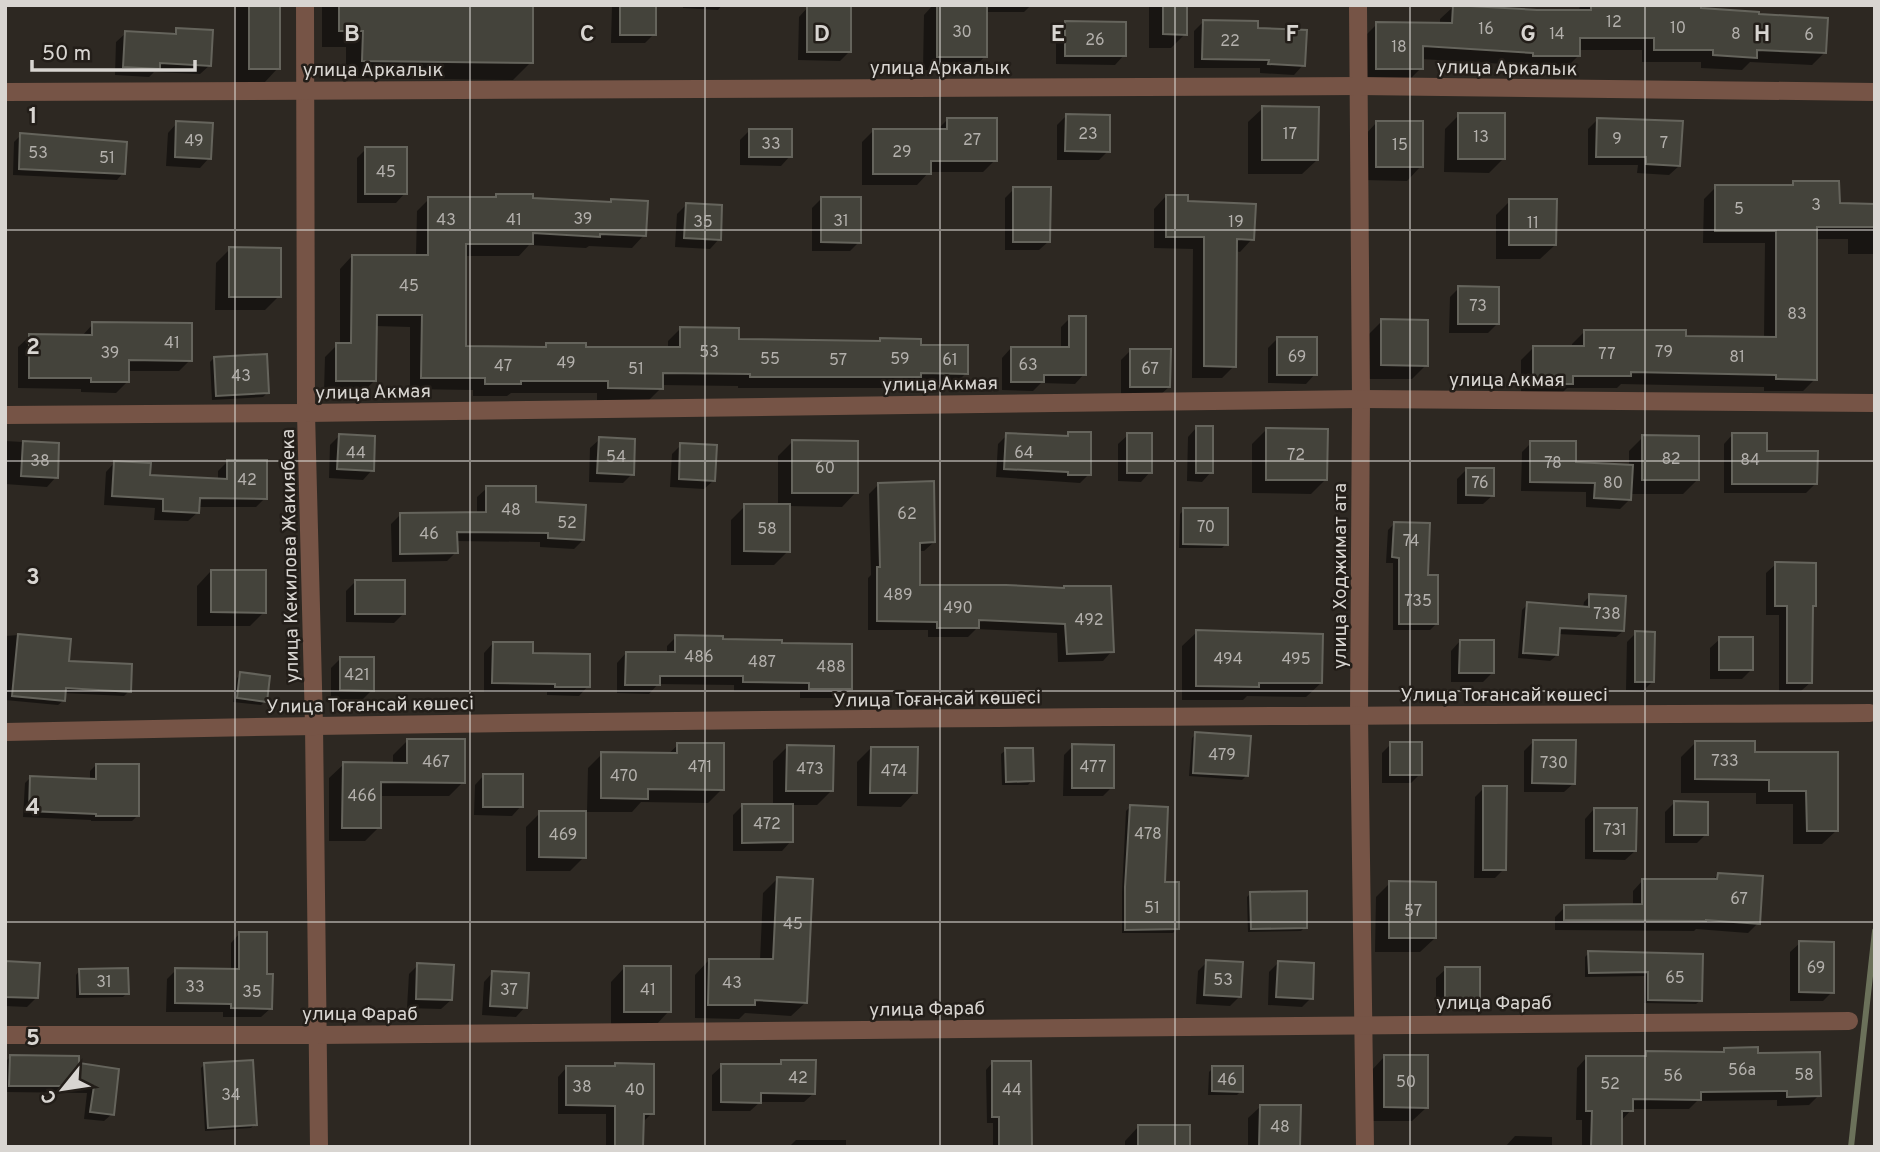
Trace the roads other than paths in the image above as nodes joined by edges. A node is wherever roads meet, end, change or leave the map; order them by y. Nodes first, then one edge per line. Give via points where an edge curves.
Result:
1 (304, 5) edge
2 (1357, 5) edge
3 (1359, 86) junction
4 (306, 91) junction
5 (5, 92) edge
6 (1875, 92) edge
7 (1361, 399) junction
8 (1875, 403) edge
9 (306, 413) junction
10 (5, 415) edge
11 (1870, 713) dead end
12 (1359, 715) junction
13 (314, 725) junction
14 (5, 732) edge
15 (1849, 1021) dead end
16 (1364, 1024) junction
17 (5, 1035) edge
18 (318, 1035) junction
19 (319, 1147) edge
20 (1365, 1147) edge

1 - 4 street, улица Кекилова Жакиябека
2 - 3 street, улица Ходжимат ата
3 - 4 street, улица Аркалык
3 - 6 street, улица Аркалык
3 - 7 street, улица Ходжимат ата
4 - 5 street, улица Аркалык
4 - 9 street, улица Кекилова Жакиябека
7 - 8 street, улица Акмая
7 - 9 street, улица Акмая
7 - 12 street, улица Ходжимат ата
9 - 10 street, улица Акмая
9 - 13 street, улица Кекилова Жакиябека
11 - 12 street, Улица Тоғансай көшесі
12 - 13 street, Улица Тоғансай көшесі
12 - 16 street, улица Ходжимат ата
13 - 14 street, Улица Тоғансай көшесі
13 - 18 street, улица Кекилова Жакиябека
15 - 16 street, улица Фараб
16 - 18 street, улица Фараб
16 - 20 street, улица Ходжимат ата
17 - 18 street, улица Фараб
18 - 19 street, улица Кекилова Жакиябека

